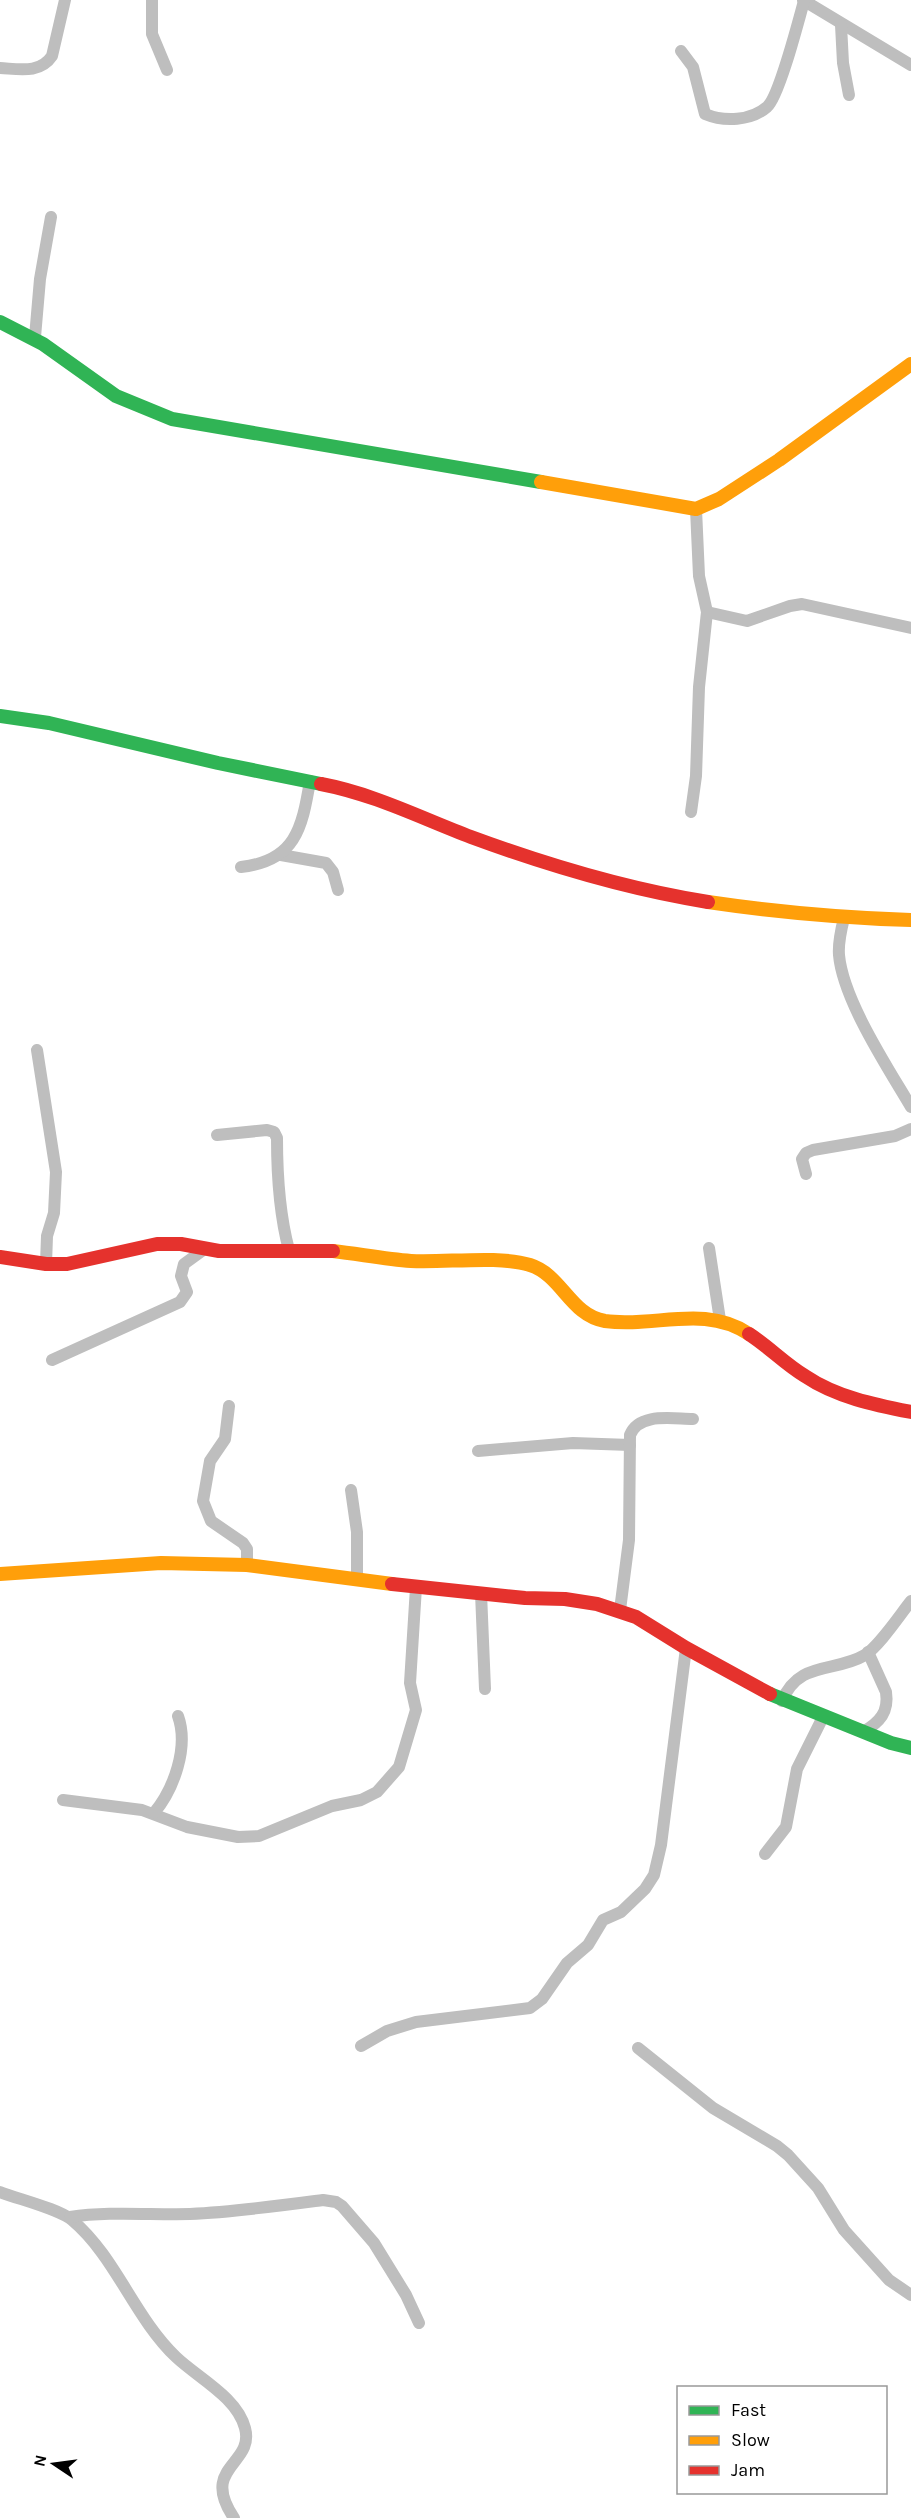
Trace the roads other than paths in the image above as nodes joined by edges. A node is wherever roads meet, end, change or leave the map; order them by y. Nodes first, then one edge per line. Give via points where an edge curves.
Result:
1 (65, 0) edge
2 (152, 0) edge
3 (804, 0) edge
4 (842, 25) junction
5 (681, 51) dead end
6 (911, 65) edge
7 (0, 68) edge
8 (167, 70) dead end
9 (849, 95) dead end
10 (51, 217) dead end
11 (0, 322) edge
12 (35, 337) junction
13 (911, 364) edge
14 (696, 509) junction
15 (707, 612) junction
16 (911, 628) edge
17 (0, 716) edge
18 (310, 781) junction
19 (691, 812) dead end
20 (280, 855) junction
21 (241, 867) dead end
22 (338, 890) dead end
23 (844, 918) junction
24 (911, 920) edge
25 (38, 1050) dead end
26 (911, 1107) edge
27 (911, 1129) edge
28 (217, 1135) dead end
29 (806, 1174) dead end
30 (206, 1248) junction
31 (709, 1248) dead end
32 (289, 1250) junction
33 (0, 1257) edge
34 (46, 1264) junction
35 (720, 1320) junction
36 (52, 1360) dead end
37 (229, 1406) dead end
38 (909, 1410) edge
39 (693, 1419) dead end
40 (630, 1445) junction
41 (478, 1451) dead end
42 (351, 1490) dead end
43 (247, 1565) junction
44 (0, 1574) edge
45 (357, 1579) junction
46 (416, 1587) junction
47 (481, 1593) junction
48 (911, 1601) edge
49 (620, 1610) junction
50 (686, 1648) junction
51 (868, 1652) junction
52 (485, 1689) dead end
53 (782, 1701) junction
54 (178, 1716) dead end
55 (823, 1717) junction
56 (863, 1732) junction
57 (911, 1748) edge
58 (63, 1800) dead end
59 (154, 1813) junction
60 (765, 1854) dead end
61 (361, 2046) dead end
62 (638, 2048) dead end
63 (0, 2192) edge
64 (70, 2217) junction
65 (911, 2295) edge
66 (419, 2323) dead end
67 (234, 2518) edge

1 - 7 street via 47,63 39,68
2 - 8 street via 152,34
3 - 4 street
3 - 5 street via 770,103 757,112 732,120 705,114 693,67
4 - 6 street
4 - 9 street
10 - 12 street
11 - 12 street
12 - 14 street via 110,393 172,419
13 - 14 street via 779,460 719,499
14 - 15 street via 699,576
15 - 16 street via 747,621 802,604
15 - 19 street
17 - 18 street via 49,723
18 - 20 street via 299,824
18 - 23 street via 368,795 487,844 591,878 738,906
20 - 21 street
20 - 22 street via 326,863
23 - 24 street
23 - 26 street via 838,954 842,970 867,1032
25 - 34 street via 56,1172
27 - 29 street via 895,1136 806,1153 802,1159
28 - 32 street via 274,1132 279,1198
30 - 32 street
30 - 34 street via 158,1244 67,1264
30 - 36 street via 184,1264 181,1276 187,1292 180,1302
31 - 35 street
32 - 35 street via 346,1251 410,1261 515,1262 547,1275 572,1305 592,1317
33 - 34 street
35 - 38 street via 739,1329 807,1378 878,1405
37 - 43 street via 225,1438 210,1461 203,1501 211,1521 243,1543
39 - 40 street via 640,1422 633,1427
40 - 41 street via 573,1443
40 - 49 street via 629,1540
42 - 45 street via 357,1532
43 - 44 street via 161,1563
43 - 45 street
45 - 46 street
46 - 47 street
46 - 59 street via 410,1683 417,1710 399,1767 377,1792 251,1837 209,1833
47 - 49 street via 565,1599
47 - 52 street
48 - 51 street
49 - 50 street
50 - 53 street
50 - 61 street via 661,1845 654,1875 645,1889 621,1912 600,1923 588,1945 530,2008 416,2022 387,2031
51 - 53 street via 799,1677
51 - 56 street via 887,1699 882,1718
53 - 55 street
54 - 59 street via 182,1730 180,1754
55 - 56 street
55 - 60 street via 797,1769 786,1827
56 - 57 street
58 - 59 street
62 - 65 street via 713,2108 788,2155 818,2188 844,2230 889,2280
63 - 64 street
64 - 66 street via 93,2213 234,2212 323,2200 336,2202 350,2213 380,2252
64 - 67 street via 92,2240 174,2355 230,2403 243,2422 246,2445 222,2484 224,2500

